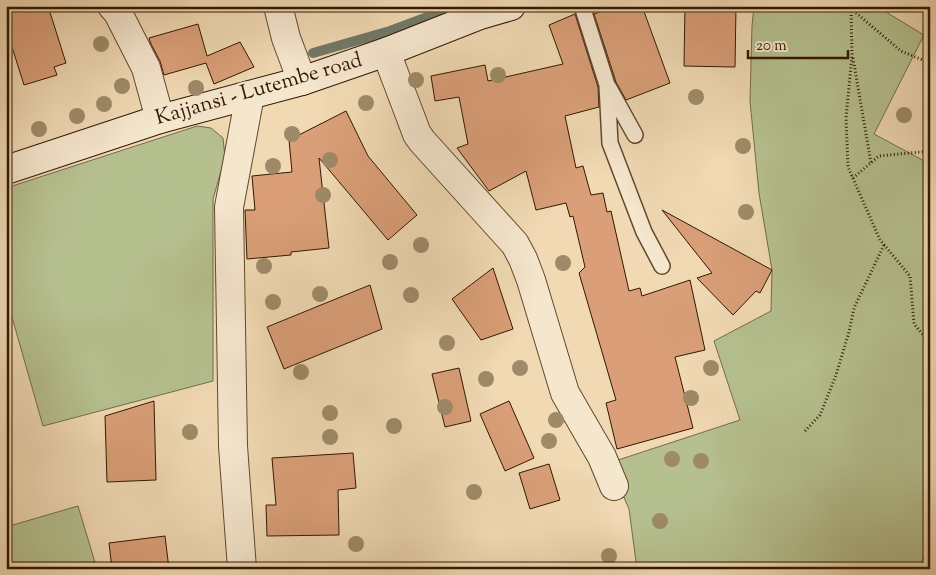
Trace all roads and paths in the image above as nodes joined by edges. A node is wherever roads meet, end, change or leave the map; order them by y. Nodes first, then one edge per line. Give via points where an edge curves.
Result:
1 (112, 6) edge
2 (278, 6) edge
3 (511, 6) edge
4 (582, 6) edge
5 (849, 7) edge
6 (478, 11) edge
7 (852, 47) junction
8 (386, 52) junction
9 (930, 63) edge
10 (302, 81) junction
11 (607, 85) junction
12 (250, 95) junction
13 (160, 119) junction
14 (635, 135) dead end
15 (930, 151) edge
16 (871, 163) junction
17 (6, 170) edge
18 (853, 178) junction
19 (884, 246) junction
20 (662, 266) dead end
21 (930, 343) edge
22 (805, 431) dead end
23 (614, 486) dead end
24 (930, 549) edge
25 (930, 557) edge
26 (242, 569) edge
27 (919, 569) edge
28 (926, 569) edge

1 - 13 street via 146,68
2 - 10 street
3 - 6 street, Kajjansi - Lutembe road
4 - 11 lane
5 - 7 path
5 - 9 path via 901,52
6 - 8 street, Kajjansi - Lutembe road
7 - 16 path
7 - 18 path via 846,118 848,167
8 - 10 street, Kajjansi - Lutembe road
8 - 23 street via 417,134 515,244 523,259 565,393 602,457
10 - 12 street, Kajjansi - Lutembe road
11 - 14 lane
11 - 20 lane via 610,143 644,232
12 - 13 street, Kajjansi - Lutembe road
12 - 26 street via 229,206 233,446
13 - 17 street, Kajjansi - Lutembe road
15 - 16 path via 879,156
16 - 18 path
18 - 19 path
19 - 21 path via 910,276 914,324
19 - 22 path via 854,308 836,375 820,415
24 - 27 path
25 - 28 path

